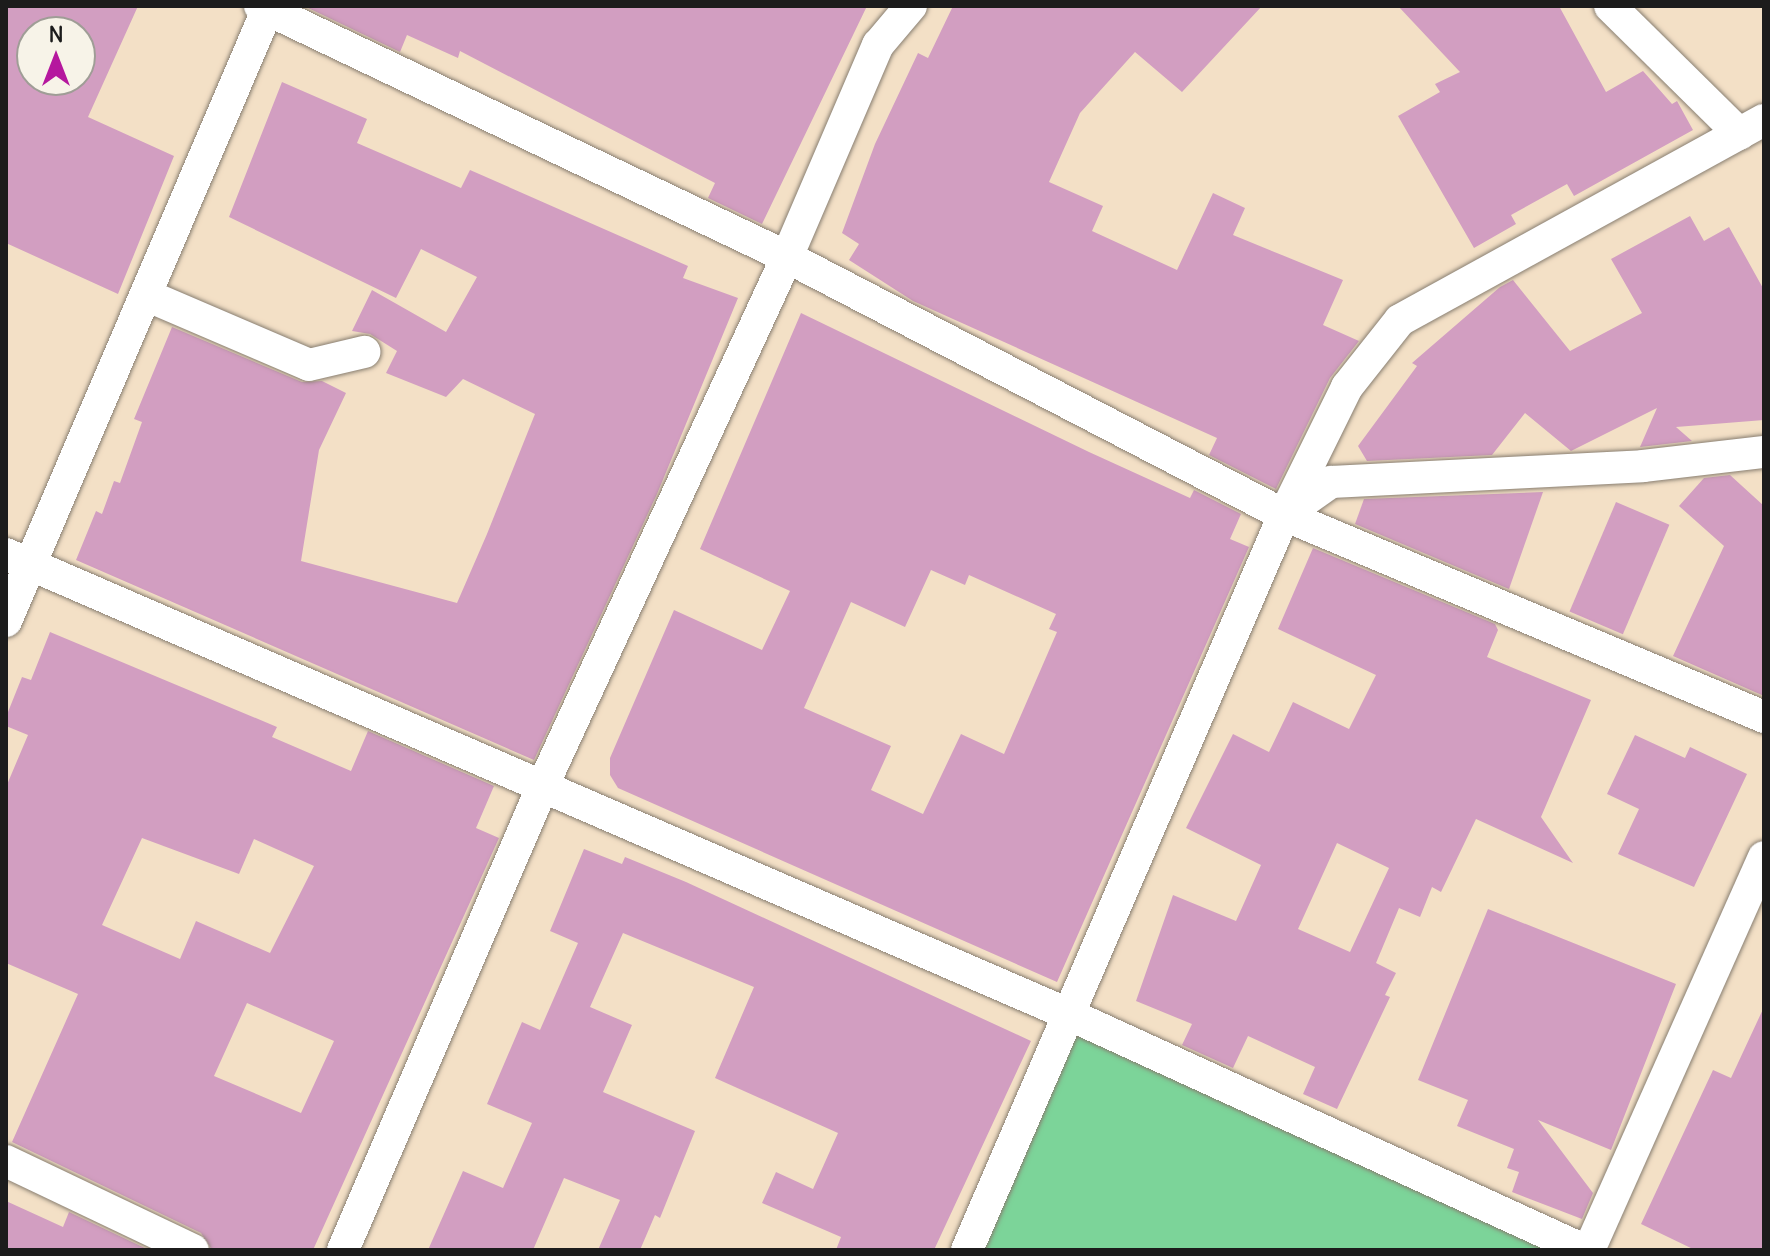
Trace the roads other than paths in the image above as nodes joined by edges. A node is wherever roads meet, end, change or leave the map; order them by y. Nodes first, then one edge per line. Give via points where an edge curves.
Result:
1 (895, 6) edge
2 (911, 6) edge
3 (1610, 6) edge
4 (265, 7) edge
5 (878, 45) junction
6 (1752, 127) edge
7 (787, 257) junction
8 (146, 295) junction
9 (364, 352) dead end
10 (1764, 452) edge
11 (1284, 515) junction
12 (19, 559) edge
13 (6, 621) edge
14 (1764, 717) edge
15 (544, 783) junction
16 (1764, 857) edge
17 (1068, 1014) junction
18 (6, 1161) edge
19 (193, 1250) edge
20 (343, 1250) edge
21 (967, 1250) edge
22 (1587, 1250) edge

1 - 5 street
2 - 5 street
3 - 6 street
4 - 7 street
4 - 8 street
5 - 7 street
6 - 11 street via 1400,320 1347,387
7 - 11 street
7 - 15 street
8 - 9 street via 309,365
8 - 12 street
10 - 11 street via 1643,466 1331,482
11 - 14 street
11 - 17 street
12 - 13 street
12 - 15 street
15 - 17 street
15 - 20 street
16 - 22 street
17 - 21 street
17 - 22 street
18 - 19 street

